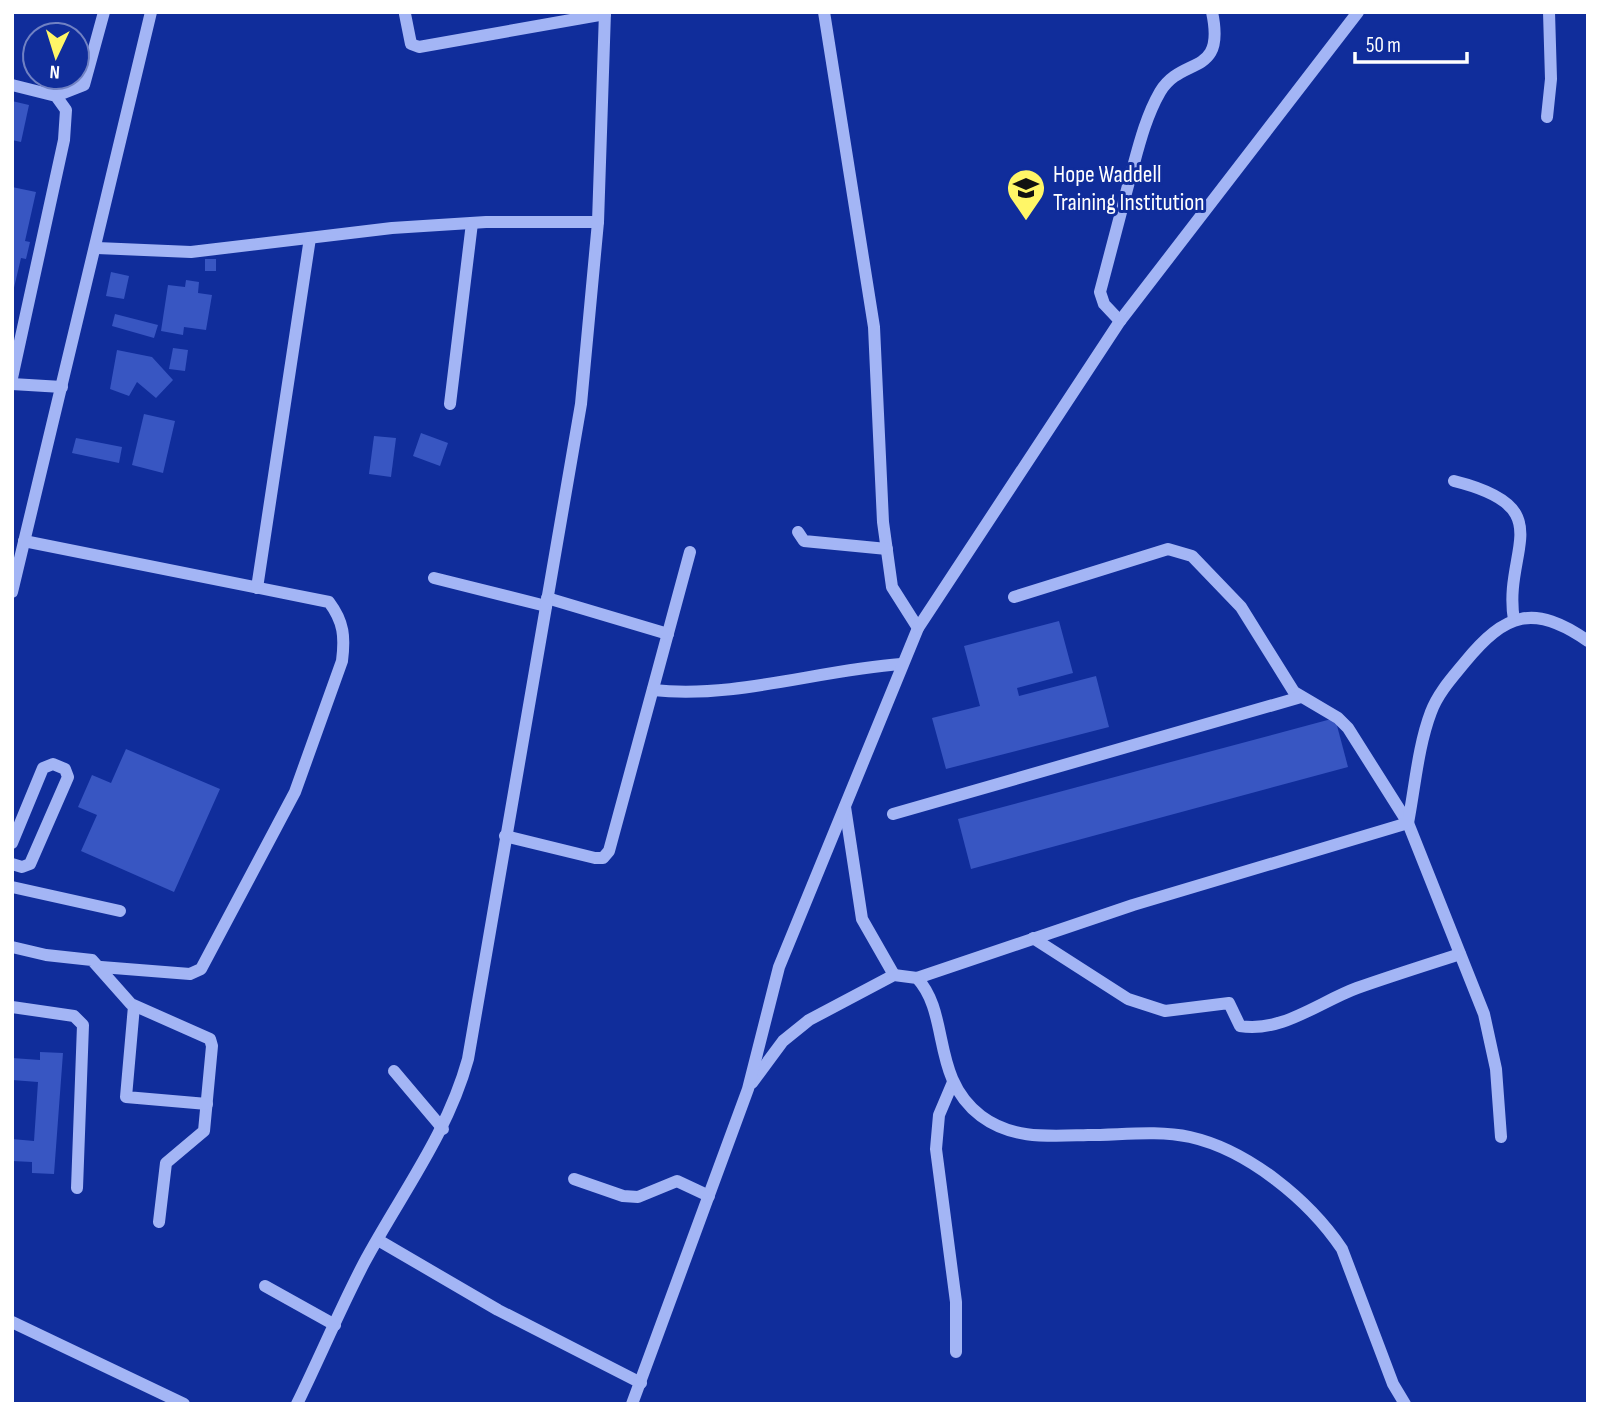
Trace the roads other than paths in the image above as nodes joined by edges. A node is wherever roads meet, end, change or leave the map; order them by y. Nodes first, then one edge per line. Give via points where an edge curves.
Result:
1 (104, 12) edge
2 (151, 12) edge
3 (824, 12) edge
4 (1212, 12) edge
5 (1358, 12) edge
6 (1549, 12) edge
7 (605, 13) edge
8 (405, 14) edge
9 (12, 85) edge
10 (56, 96) junction
11 (1547, 117) dead end
12 (598, 222) junction
13 (472, 223) junction
14 (310, 238) junction
15 (97, 247) junction
16 (1120, 321) junction
17 (12, 378) edge
18 (12, 384) edge
19 (62, 387) junction
20 (450, 404) dead end
21 (1454, 481) dead end
22 (798, 532) dead end
23 (24, 541) junction
24 (887, 549) junction
25 (690, 552) dead end
26 (434, 578) dead end
27 (257, 588) junction
28 (12, 592) edge
29 (1014, 597) dead end
30 (546, 602) junction
31 (1514, 620) junction
32 (918, 628) junction
33 (668, 634) junction
34 (1588, 641) edge
35 (901, 664) junction
36 (653, 690) junction
37 (1301, 697) junction
38 (845, 806) junction
39 (893, 814) dead end
40 (1408, 823) junction
41 (505, 836) junction
42 (12, 843) edge
43 (17, 866) edge
44 (14, 887) edge
45 (120, 911) dead end
46 (1033, 938) junction
47 (12, 947) edge
48 (1461, 954) junction
49 (101, 967) junction
50 (894, 975) junction
51 (918, 978) junction
52 (134, 1006) junction
53 (12, 1007) edge
54 (394, 1071) dead end
55 (953, 1082) junction
56 (748, 1089) junction
57 (207, 1104) junction
58 (443, 1129) junction
59 (1501, 1137) dead end
60 (573, 1180) dead end
61 (77, 1188) dead end
62 (709, 1196) junction
63 (159, 1222) dead end
64 (378, 1240) junction
65 (265, 1286) dead end
66 (12, 1322) edge
67 (335, 1325) junction
68 (956, 1352) dead end
69 (640, 1382) junction
70 (184, 1404) edge
71 (298, 1404) edge
72 (632, 1404) edge
73 (1405, 1404) edge

1 - 10 street via 84,85
2 - 15 street
3 - 24 street via 874,327
4 - 16 street via 1213,48 1204,62 1176,75 1161,91 1142,135 1100,292 1104,304
5 - 16 street
6 - 11 street via 1552,79
7 - 8 street via 419,47 411,44
7 - 12 street
9 - 10 street
10 - 17 street via 66,110 64,140
12 - 13 street
12 - 30 street via 581,404
13 - 14 street
13 - 20 street
14 - 15 street via 191,252
14 - 27 street
15 - 19 street
16 - 32 street
18 - 19 street
19 - 23 street
21 - 31 street via 1499,497 1521,523 1511,602
22 - 24 street via 804,541
23 - 27 street
23 - 28 street
24 - 32 street via 892,587
25 - 33 street
26 - 30 street
27 - 49 street via 328,603 341,618 342,661 295,792 201,969 190,974
29 - 37 street via 1168,549 1182,550 1241,607 1283,680
30 - 33 street
30 - 41 street
31 - 34 street via 1543,617 1562,623
31 - 40 street via 1483,639 1444,687 1431,711
32 - 35 street
33 - 36 street
35 - 36 street via 851,667 724,691
35 - 38 street
36 - 41 street via 609,851 603,858
37 - 39 street
37 - 40 street via 1338,718 1355,736
38 - 50 street via 862,919
38 - 56 street via 779,967
40 - 46 street
40 - 48 street
41 - 58 street via 468,1059
42 - 43 street via 43,768 52,764 65,769 68,777 30,864
43 - 44 street
44 - 45 street
46 - 48 street via 1128,999 1165,1011 1229,1003 1240,1026 1251,1028 1274,1026 1354,989
46 - 51 street
47 - 49 street via 92,960
48 - 59 street via 1484,1014 1496,1069
49 - 52 street
50 - 51 street
50 - 56 street via 810,1020 783,1041
51 - 55 street via 932,1006
52 - 57 street via 210,1039
52 - 57 street via 126,1097
53 - 61 street via 74,1016 83,1025
54 - 58 street
55 - 68 street via 939,1115 936,1149 956,1302
55 - 73 street via 980,1115 1016,1133 1035,1137 1188,1136 1253,1164 1303,1204 1342,1249 1393,1384
56 - 62 street
57 - 63 street via 202,1135 164,1167
58 - 64 street
60 - 62 street via 638,1197 677,1181
62 - 69 street
64 - 67 street
64 - 69 street via 498,1310
65 - 67 street
66 - 70 street
67 - 71 street
69 - 72 street

